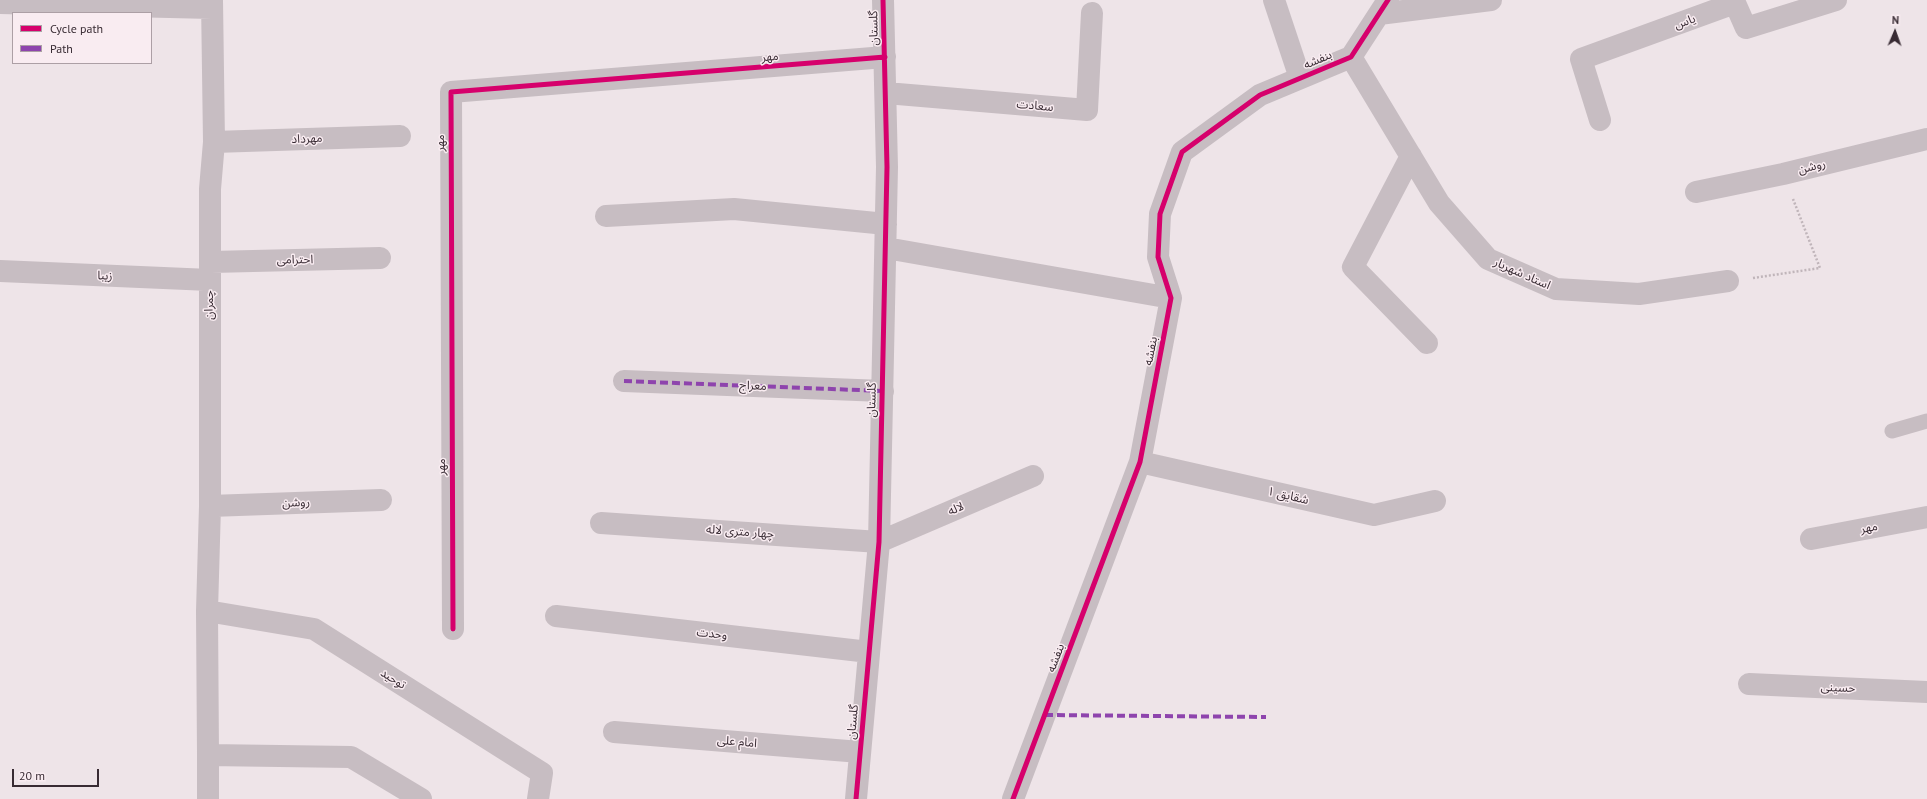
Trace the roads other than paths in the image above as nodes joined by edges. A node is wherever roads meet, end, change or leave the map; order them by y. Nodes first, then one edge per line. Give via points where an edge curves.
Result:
1 (883, 0) edge
2 (1274, 0) edge
3 (1491, 0) edge
4 (1836, 0) edge
5 (0, 3) edge
6 (212, 4) edge
7 (1383, 7) edge
8 (1092, 13) dead end
9 (885, 57) junction
10 (1351, 57) junction
11 (1300, 78) junction
12 (886, 93) junction
13 (1600, 120) dead end
14 (400, 136) dead end
15 (1927, 140) edge
16 (214, 142) junction
17 (1411, 156) junction
18 (1696, 192) dead end
19 (606, 216) dead end
20 (886, 224) junction
21 (886, 248) junction
22 (380, 258) dead end
23 (0, 271) edge
24 (210, 271) junction
25 (1728, 281) road end
26 (1171, 298) junction
27 (1427, 343) dead end
28 (624, 380) dead end
29 (882, 392) junction
30 (1927, 421) edge
31 (1892, 431) dead end
32 (1140, 462) junction
33 (1033, 476) dead end
34 (381, 500) dead end
35 (1435, 501) dead end
36 (210, 506) junction
37 (1927, 517) edge
38 (601, 523) dead end
39 (1811, 539) dead end
40 (879, 542) junction
41 (207, 611) junction
42 (556, 616) dead end
43 (453, 629) dead end
44 (869, 652) junction
45 (1749, 684) dead end
46 (1927, 692) edge
47 (614, 732) dead end
48 (860, 752) junction
49 (208, 755) junction
50 (208, 799) edge
51 (421, 799) edge
52 (538, 799) edge
53 (856, 799) edge
54 (1013, 799) edge

1 - 9 street, گلستان
2 - 11 street
3 - 7 street
4 - 13 street, یاس via 1746,28 1735,4 1581,59
5 - 6 street
6 - 16 street, چمران
7 - 10 street, بنفشه
8 - 12 street, سعادت via 1087,110
9 - 12 street, گلستان
9 - 43 street, مهر via 451,92
10 - 11 street, بنفشه
10 - 17 street, استاد شهریار
11 - 26 street, بنفشه via 1260,95 1182,152 1160,214 1158,256
12 - 20 street, گلستان
14 - 16 street, مهرداد
15 - 18 street, روشن
16 - 24 street, چمران via 210,189
17 - 25 street, استاد شهریار via 1439,203 1488,259 1556,289 1640,294
17 - 27 street via 1353,267
19 - 20 street via 734,209
20 - 21 street, گلستان
21 - 26 street
21 - 29 street, گلستان
22 - 24 street, احترامی
23 - 24 street, زیبا
24 - 36 street, چمران
26 - 32 street, بنفشه
28 - 29 street, معراج
29 - 40 street, گلستان
30 - 31 lane
32 - 35 street, شقایق ۱ via 1374,516
32 - 54 street, بنفشه
33 - 40 street, لاله
34 - 36 street, روشن
36 - 41 street, چمران
37 - 39 street, مهر
38 - 40 street, چهار متری لاله
40 - 44 street, گلستان
41 - 49 street, چمران
41 - 52 street, توحید via 314,629 542,773
42 - 44 street, وحدت
44 - 48 street, گلستان
45 - 46 street, حسینی
47 - 48 street, امام علی
48 - 53 street, گلستان
49 - 50 street, چمران
49 - 51 street via 351,757

